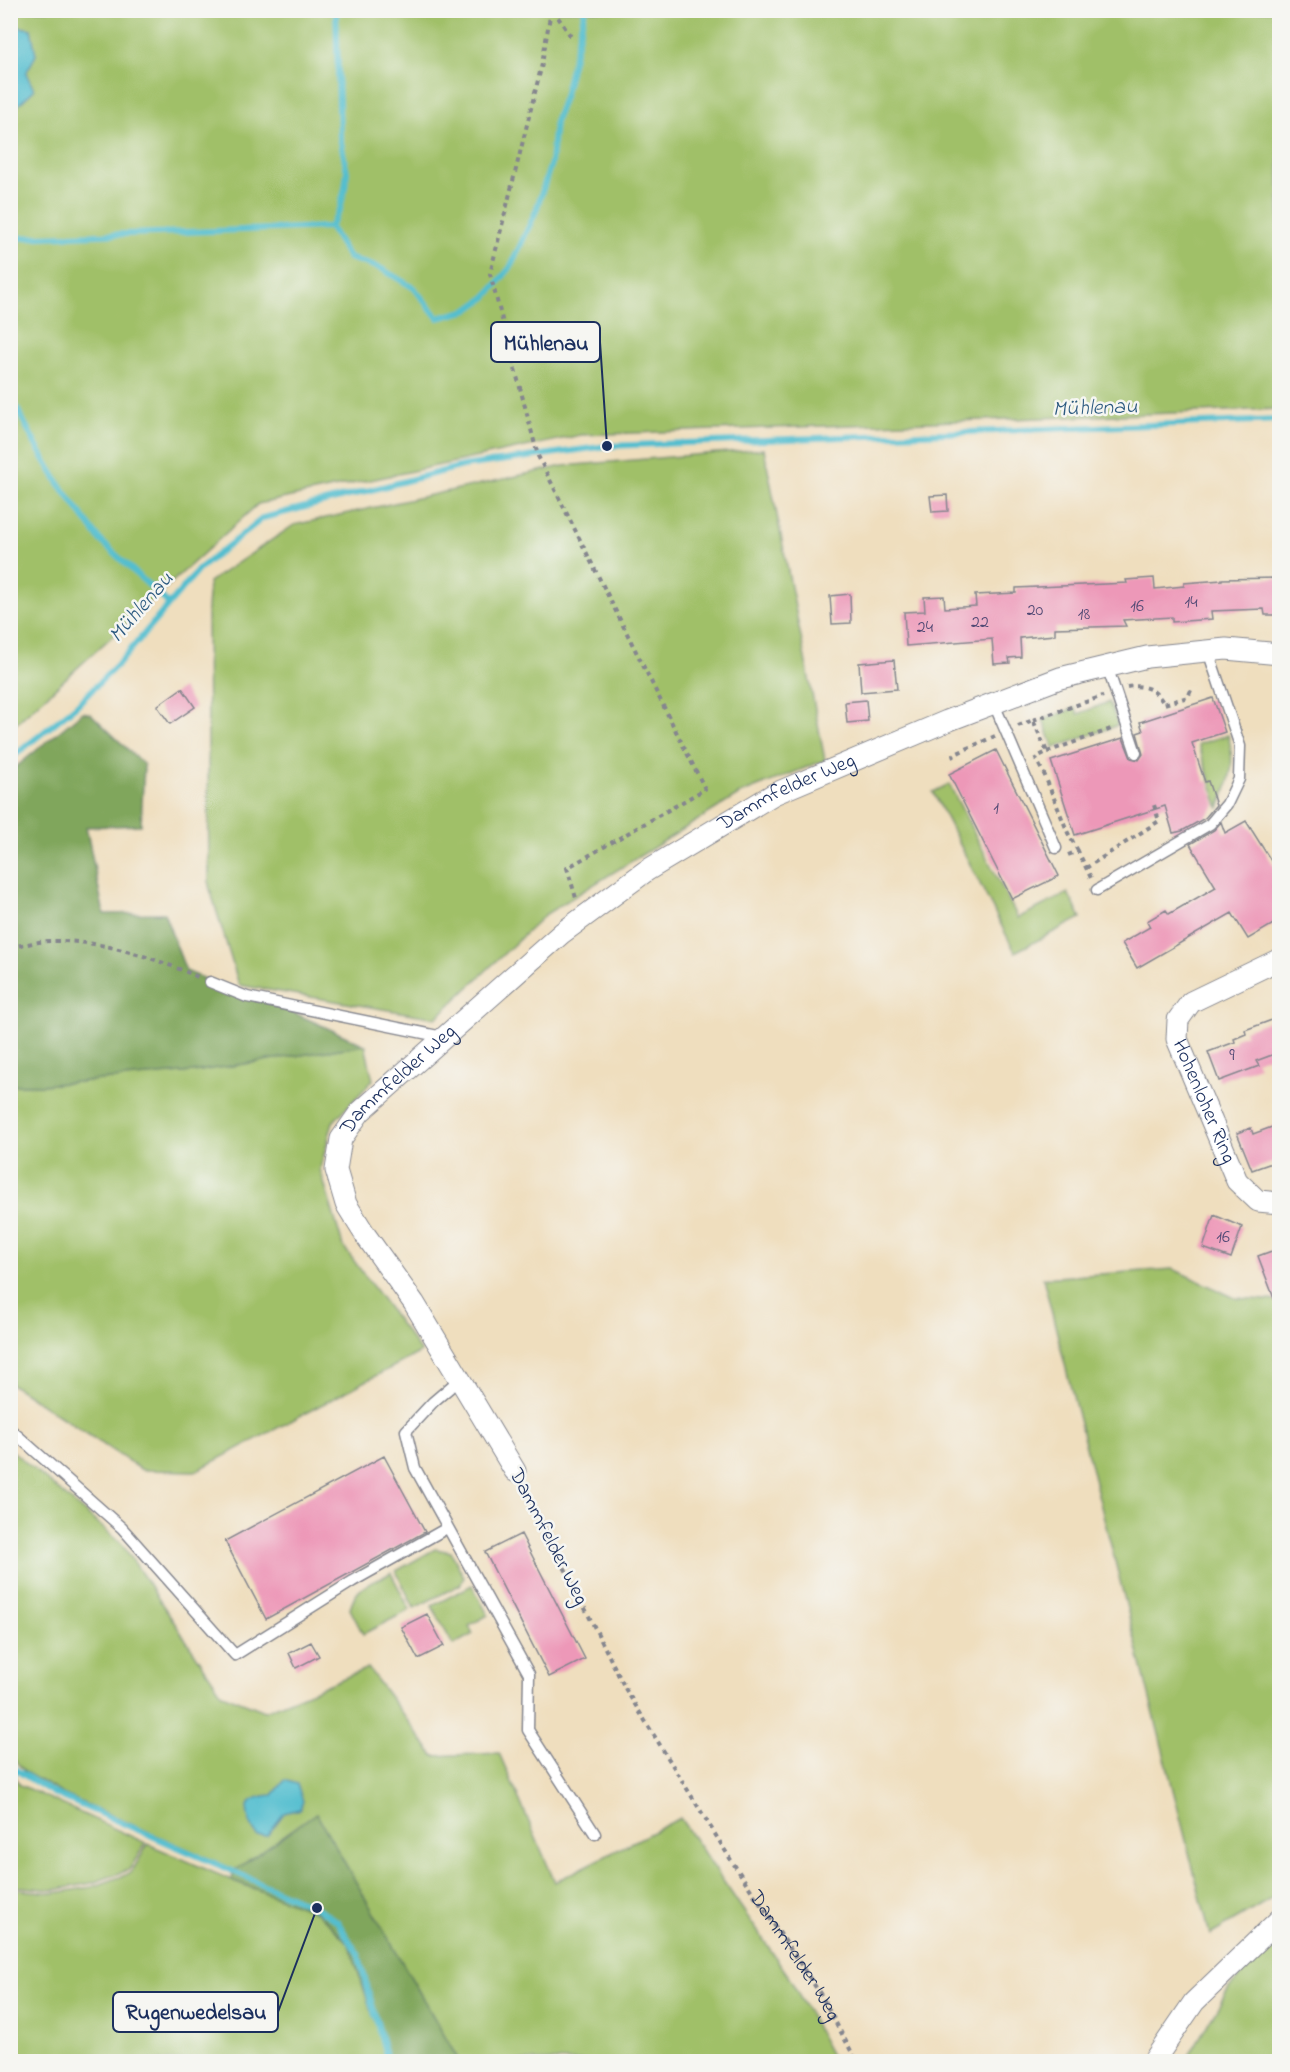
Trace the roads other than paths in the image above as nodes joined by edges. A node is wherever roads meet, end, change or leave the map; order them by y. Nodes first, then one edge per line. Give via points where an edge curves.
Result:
1 (1208, 651) junction
2 (1280, 654) edge
3 (1107, 666) junction
4 (994, 704) junction
5 (1136, 753) dead end
6 (1056, 848) road end
7 (1097, 890) road end
8 (1280, 959) edge
9 (210, 982) road end
10 (443, 1037) junction
11 (1280, 1203) edge
12 (460, 1379) junction
13 (10, 1429) edge
14 (515, 1471) road end
15 (447, 1528) junction
16 (595, 1834) dead end
17 (1280, 1919) edge
18 (1153, 2061) edge

1 - 2 street, Dammfelder Weg
1 - 3 street, Dammfelder Weg via 1147,657
1 - 7 lane via 1240,746 1239,779 1227,804 1210,824
3 - 4 street, Dammfelder Weg via 1060,678
3 - 5 lane
4 - 6 lane
4 - 10 street, Dammfelder Weg via 774,794 646,871 562,933
8 - 11 street, Hohenloher Ring via 1191,1002 1178,1020 1177,1039 1237,1181 1257,1201
9 - 10 lane via 247,997
10 - 12 street, Dammfelder Weg via 360,1112 340,1139 336,1170 346,1204
12 - 14 street, Dammfelder Weg
12 - 15 lane via 406,1431 415,1468
13 - 15 lane via 122,1528 235,1655
15 - 16 lane via 529,1674 528,1730
17 - 18 street via 1194,2002

